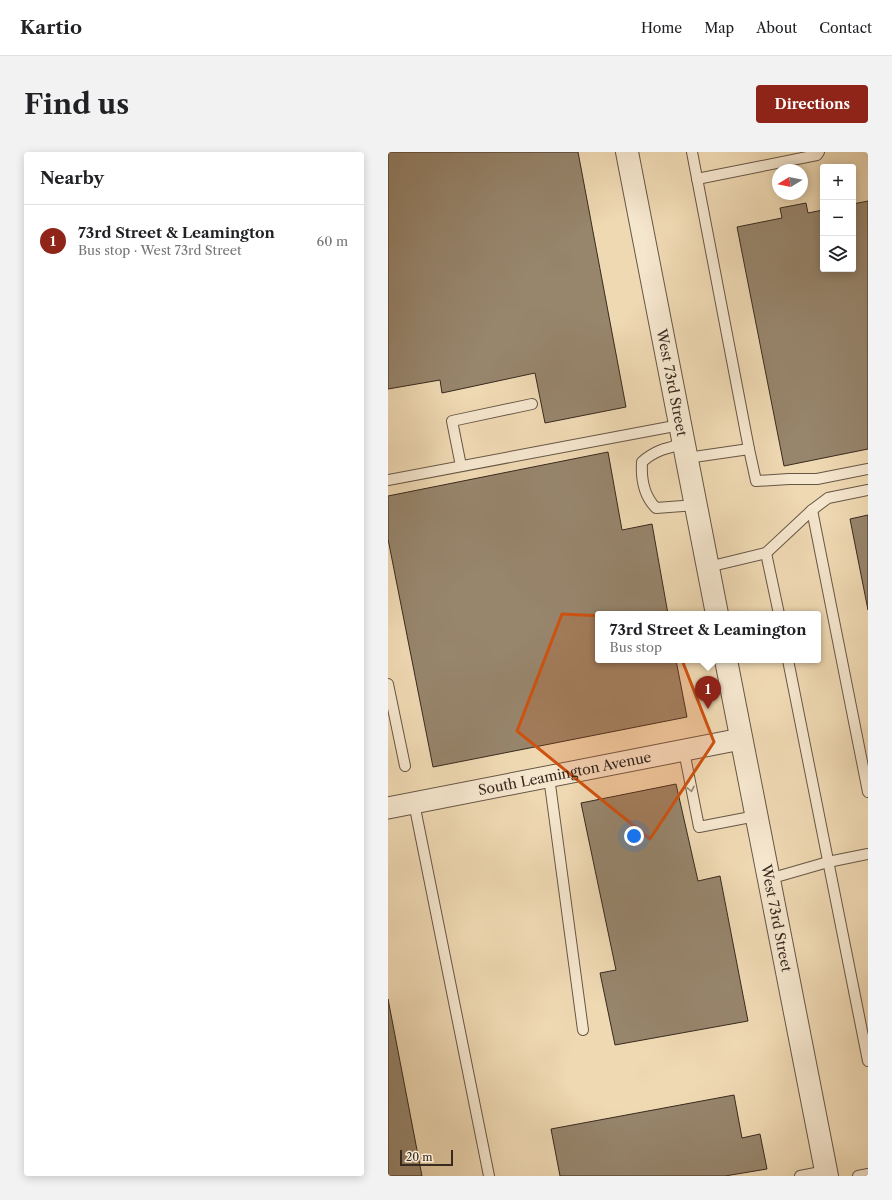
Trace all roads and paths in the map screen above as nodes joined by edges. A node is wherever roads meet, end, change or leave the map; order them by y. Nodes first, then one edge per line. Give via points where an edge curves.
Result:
1 (627, 152) edge
2 (692, 152) edge
3 (819, 152) edge
4 (698, 180) junction
5 (532, 404) dead end
6 (683, 442) junction
7 (749, 449) junction
8 (461, 466) junction
9 (868, 469) edge
10 (388, 480) edge
11 (868, 490) edge
12 (696, 505) junction
13 (812, 510) junction
14 (766, 553) junction
15 (708, 567) junction
16 (716, 611) edge
17 (778, 611) edge
18 (727, 663) edge
19 (789, 663) edge
20 (388, 684) edge
21 (390, 706) edge
22 (741, 739) junction
23 (684, 751) junction
24 (405, 766) dead end
25 (549, 777) junction
26 (868, 792) edge
27 (414, 803) junction
28 (388, 808) edge
29 (756, 816) junction
30 (868, 854) edge
31 (828, 862) junction
32 (769, 879) junction
33 (583, 1030) dead end
34 (868, 1061) edge
35 (826, 1173) edge
36 (868, 1174) edge
37 (489, 1176) edge
38 (800, 1176) edge
39 (858, 1176) edge

1 - 6 street, West 73rd Street
2 - 4 lane
3 - 4 lane via 817,155
4 - 7 lane
5 - 8 lane via 452,421
6 - 7 lane
6 - 8 lane
6 - 12 street, West 73rd Street
6 - 12 lane via 648,456 642,462 641,475 645,490 656,508
7 - 9 lane via 756,482 789,478 817,479
8 - 10 lane
11 - 13 lane via 828,498
12 - 15 street, West 73rd Street
13 - 14 lane
13 - 26 lane
14 - 15 lane
14 - 17 lane
15 - 16 street, West 73rd Street
18 - 22 street, West 73rd Street
19 - 31 lane
20 - 21 lane
21 - 24 lane
22 - 23 street, South Leamington Avenue
22 - 29 street, West 73rd Street
23 - 25 street, South Leamington Avenue
23 -> 29 lane via 699,827
25 - 27 street, South Leamington Avenue
25 - 33 lane
27 - 28 street, South Leamington Avenue
27 - 37 lane
29 - 32 street, West 73rd Street
30 - 31 lane
31 - 32 lane
31 - 34 lane
32 - 35 street, West 73rd Street
35 - 38 lane
36 - 39 lane

